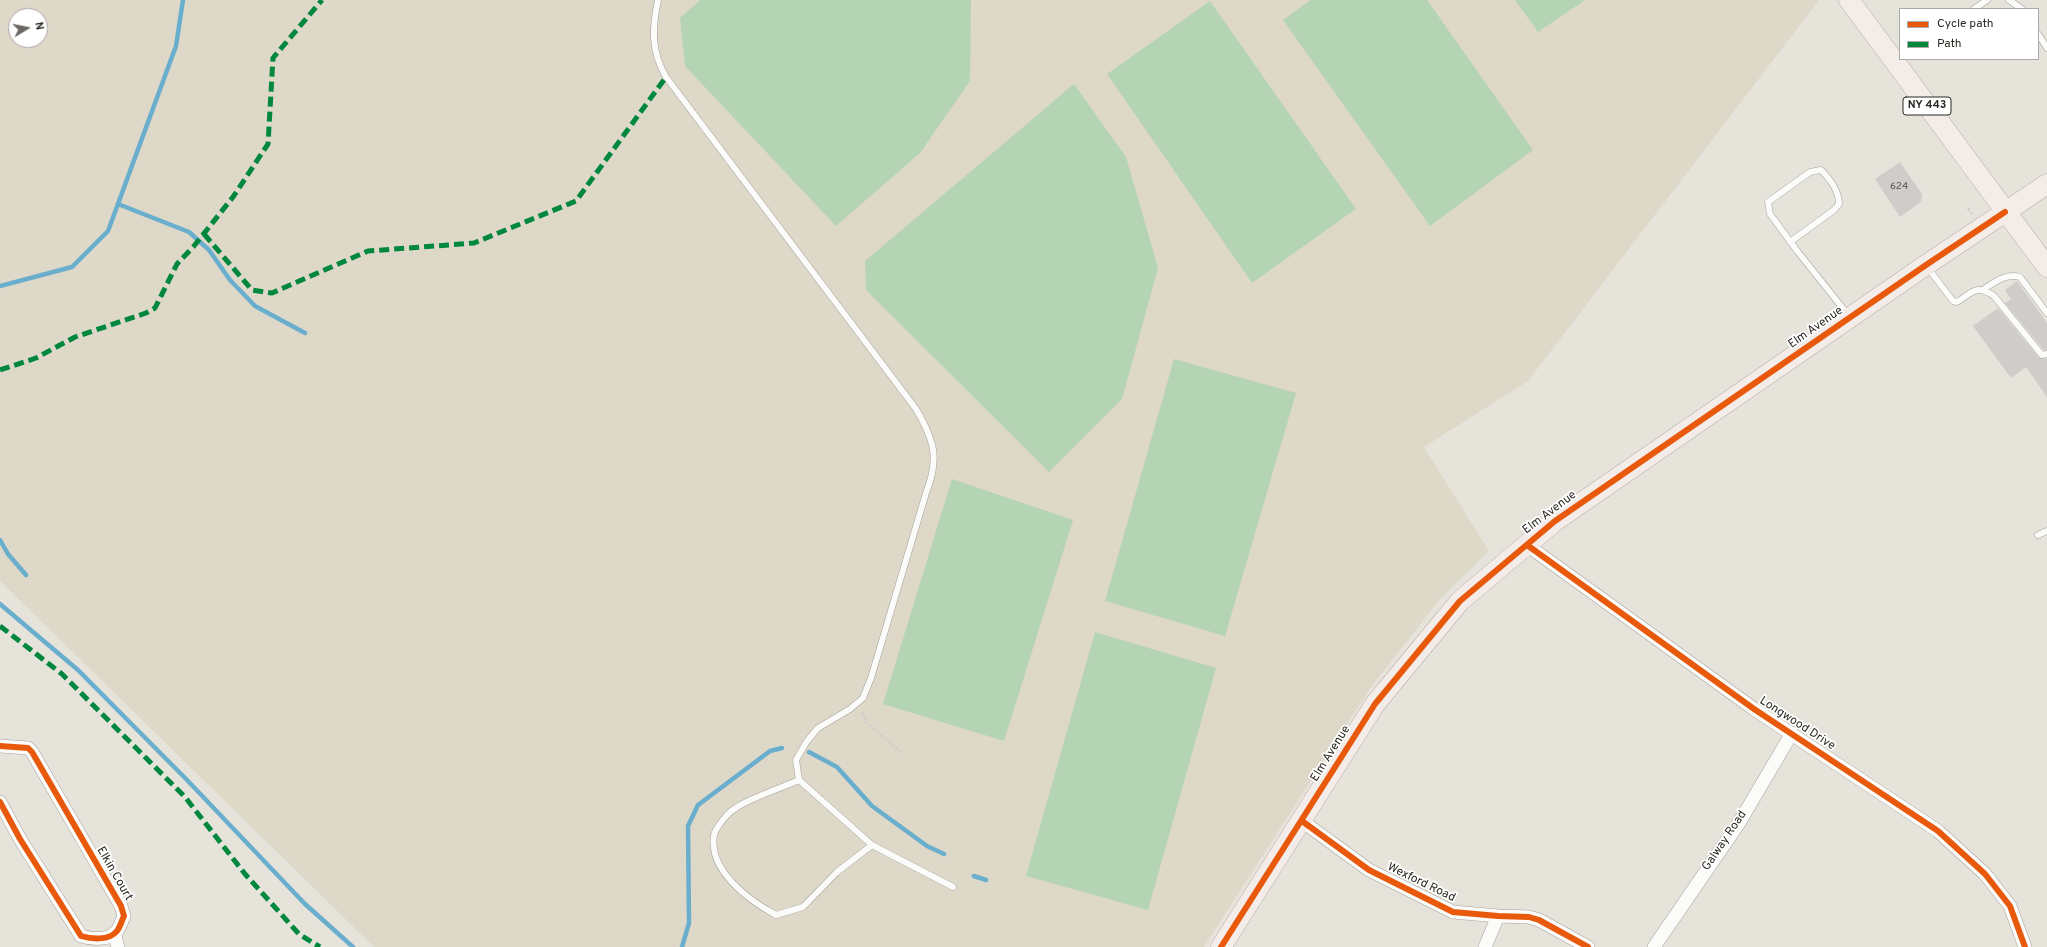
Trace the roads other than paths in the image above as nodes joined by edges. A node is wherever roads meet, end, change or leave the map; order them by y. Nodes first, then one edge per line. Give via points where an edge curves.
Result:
1 (658, 0) edge
2 (1849, 0) edge
3 (1987, 0) edge
4 (2009, 0) edge
5 (1975, 8) edge
6 (2021, 8) edge
7 (2039, 36) edge
8 (2047, 48) edge
9 (1897, 60) edge
10 (2047, 184) edge
11 (2005, 212) junction
12 (1790, 242) junction
13 (1926, 265) junction
14 (2047, 267) edge
15 (1984, 289) junction
16 (2047, 312) edge
17 (1850, 317) junction
18 (2047, 354) edge
19 (2047, 531) edge
20 (2038, 535) dead end
21 (1527, 545) junction
22 (1792, 733) junction
23 (0, 746) edge
24 (798, 780) junction
25 (0, 802) edge
26 (1302, 821) junction
27 (872, 845) junction
28 (953, 887) dead end
29 (1498, 916) junction
30 (114, 933) junction
31 (118, 947) edge
32 (1221, 947) edge
33 (1485, 947) edge
34 (1588, 947) edge
35 (1654, 947) edge
36 (2025, 947) edge

1 - 24 lane via 654,19 654,48 666,77 916,409 932,441 934,475 926,493 871,678 863,698 818,728 807,741 796,760
2 - 9 main road, NY 443
3 - 5 lane
4 - 6 lane
7 - 8 lane
9 - 11 main road, NY 443
10 - 11 main road, Elm Avenue
11 - 13 main road, Elm Avenue
11 - 14 main road, NY 443
12 - 12 lane via 1770,214 1768,202 1810,172 1821,170 1839,195 1839,204
12 - 17 lane
13 - 15 lane via 1953,301 1956,302 1977,289
13 - 17 main road, Elm Avenue
15 - 16 lane via 2005,276 2015,275 2020,277
15 - 18 lane via 1994,296 2042,355
17 - 21 main road, Elm Avenue via 1555,521
19 - 20 lane
21 - 22 street, Longwood Drive via 1754,710
21 - 26 main road, Elm Avenue via 1460,601 1380,698
22 - 35 street, Galway Road via 1739,823
22 - 36 street, Longwood Drive via 1938,830 1985,874 2010,906
23 - 30 street, Elkin Court via 28,748 32,752 121,906 124,916
24 - 27 lane
24 - 27 lane via 748,802 728,814 714,835 716,858 730,880 754,903 776,915 803,907 838,872
25 - 30 street via 78,932 89,938 109,937
26 - 29 street, Wexford Road via 1369,870 1453,912
26 - 32 main road, Elm Avenue
27 - 28 lane
29 - 33 street
29 - 34 street, Wexford Road via 1540,920
30 - 31 street

